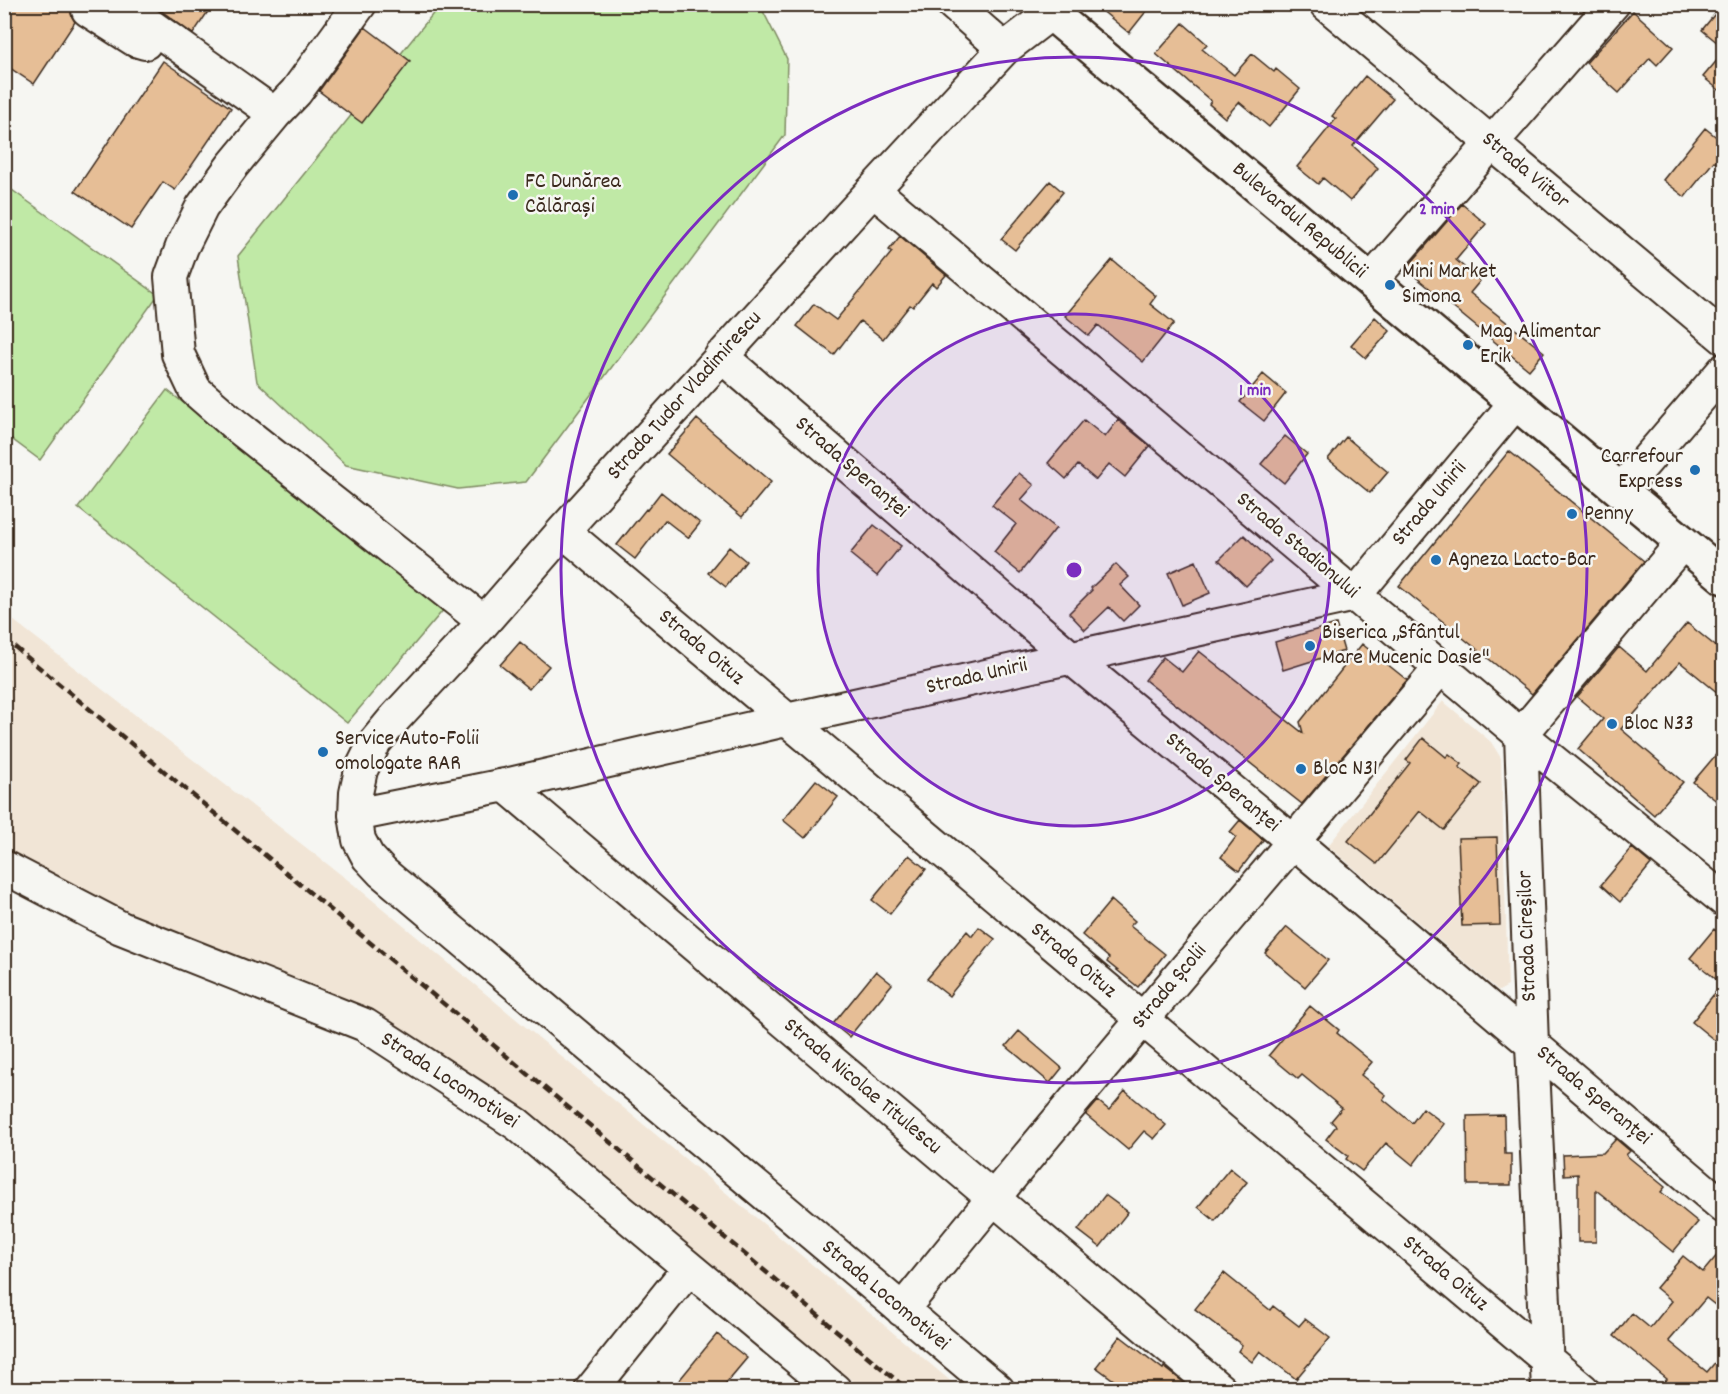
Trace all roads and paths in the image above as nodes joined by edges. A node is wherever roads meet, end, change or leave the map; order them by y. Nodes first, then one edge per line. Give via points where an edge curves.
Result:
1 (93, 4) edge
2 (120, 4) edge
3 (360, 4) edge
4 (953, 4) edge
5 (1326, 4) edge
6 (1613, 4) edge
7 (1050, 8) edge
8 (1004, 49) junction
9 (196, 57) junction
10 (275, 114) junction
11 (1492, 144) junction
12 (873, 190) junction
13 (1371, 281) junction
14 (1724, 338) edge
15 (721, 356) junction
16 (1724, 370) edge
17 (1516, 402) junction
18 (1621, 490) junction
19 (563, 531) junction
20 (1683, 542) junction
21 (1724, 577) edge
22 (1355, 595) junction
23 (483, 623) junction
24 (1070, 657) junction
25 (1441, 667) junction
26 (786, 720) junction
27 (1521, 735) junction
28 (505, 785) junction
29 (355, 815) junction
30 (1294, 842) junction
31 (4, 867) edge
32 (1724, 900) edge
33 (1142, 1019) junction
34 (1532, 1045) junction
35 (993, 1197) junction
36 (1724, 1207) edge
37 (689, 1268) junction
38 (902, 1310) junction
39 (1547, 1375) edge
40 (591, 1389) edge
41 (835, 1389) edge
42 (998, 1389) edge
43 (1220, 1389) edge
44 (1583, 1389) edge

1 - 9 street via 88,10 135,40
2 - 9 street
3 - 10 street via 296,92
4 - 8 street
5 - 11 street, Strada Viitor
6 - 11 street
7 - 8 street, Strada Tudor Vladimirescu
7 - 13 main road, Bulevardul Republicii
8 - 12 street, Strada Tudor Vladimirescu
9 - 10 street
10 - 23 street via 202,207 182,247 171,277 178,354 195,390
11 - 13 street
11 - 14 street, Strada Viitor
12 - 15 street, Strada Tudor Vladimirescu
12 - 22 street, Strada Stadionului
13 - 17 main road, Bulevardul Republicii
15 - 19 street, Strada Tudor Vladimirescu
15 - 24 street, Strada Speranței
16 - 18 street
17 - 18 main road, Bulevardul Republicii
17 - 22 street, Strada Unirii
18 - 20 main road, Bulevardul Republicii
19 - 23 street, Strada Tudor Vladimirescu
19 - 26 street, Strada Oituz
20 - 21 main road, Bulevardul Republicii
20 - 27 street
22 - 24 street, Strada Unirii
22 - 25 street, Strada Stadionului
23 - 29 street, Strada Tudor Vladimirescu via 375,742 361,770
24 - 26 street, Strada Unirii
24 - 30 street, Strada Speranței
25 - 27 street, Strada Stadionului
25 - 30 street, Strada Școlii
26 - 28 street, Strada Unirii
26 - 33 street, Strada Oituz
27 - 32 street, Strada Stadionului
27 - 34 street, Strada Cireșilor
28 - 29 street, Strada Unirii
28 - 35 street, Strada Nicolae Titulescu
29 - 38 street, Strada Locomotivei via 359,840 382,872
30 - 33 street, Strada Școlii
30 - 34 street, Strada Speranței
31 - 37 street, Strada Locomotivei via 121,928 365,1025 517,1124
33 - 35 street, Strada Școlii
33 - 39 street, Strada Oituz
34 - 36 street, Strada Speranței
34 - 39 street, Strada Cireșilor
35 - 38 street, Strada Școlii
35 - 43 street, Strada Nicolae Titulescu
37 - 40 street
37 - 41 street, Strada Locomotivei
38 - 42 street, Strada Locomotivei
39 - 44 street, Strada Oituz

